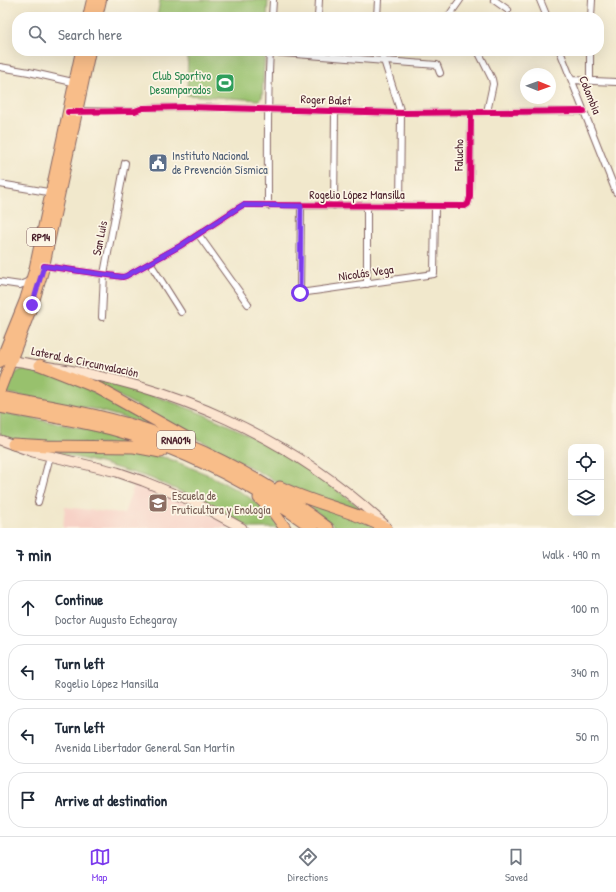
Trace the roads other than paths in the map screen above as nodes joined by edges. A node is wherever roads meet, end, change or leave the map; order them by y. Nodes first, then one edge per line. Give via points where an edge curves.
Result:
1 (92, 0) edge
2 (101, 0) edge
3 (273, 0) edge
4 (319, 0) edge
5 (378, 0) edge
6 (460, 0) edge
7 (494, 0) edge
8 (540, 0) edge
9 (592, 0) edge
10 (508, 10) dead end
11 (89, 12) edge
12 (98, 12) edge
13 (272, 12) edge
14 (318, 12) edge
15 (377, 12) edge
16 (452, 12) edge
17 (545, 12) edge
18 (591, 12) edge
19 (81, 56) edge
20 (88, 56) edge
21 (270, 56) edge
22 (345, 56) edge
23 (383, 56) edge
24 (481, 56) edge
25 (562, 56) edge
26 (590, 56) edge
27 (384, 60) junction
28 (0, 67) edge
29 (440, 74) dead end
30 (572, 80) junction
31 (590, 81) junction
32 (616, 82) edge
33 (78, 84) junction
34 (268, 109) junction
35 (335, 111) junction
36 (584, 111) junction
37 (72, 112) junction
38 (471, 112) junction
39 (487, 112) junction
40 (401, 113) junction
41 (125, 163) dead end
42 (0, 184) edge
43 (614, 184) edge
44 (616, 192) edge
45 (55, 194) junction
46 (470, 197) joint
47 (268, 206) junction
48 (301, 206) junction
49 (334, 206) junction
50 (367, 206) junction
51 (400, 207) junction
52 (435, 207) junction
53 (198, 234) junction
54 (150, 263) junction
55 (43, 270) junction
56 (104, 274) junction
57 (31, 281) junction
58 (0, 282) edge
59 (367, 284) junction
60 (20, 285) junction
61 (27, 295) junction
62 (248, 304) dead end
63 (181, 312) dead end
64 (102, 317) dead end
65 (3, 360) edge
66 (40, 365) junction
67 (2, 400) edge
68 (0, 440) edge
69 (12, 444) junction
70 (50, 456) junction
71 (203, 462) junction
72 (234, 470) junction
73 (38, 502) dead end
74 (242, 528) edge
75 (285, 528) edge
76 (312, 528) edge
77 (328, 528) edge
78 (387, 528) edge

1 - 11 main road
2 - 12 main road
3 - 13 street
4 - 14 street
5 - 15 street
6 - 16 street
7 - 10 street
8 - 17 street
9 - 18 street
19 - 33 main road, RP14
20 - 33 main road, RP14
21 - 34 street
22 - 27 street
23 - 27 street
24 - 39 street via 493,84
25 - 30 street, Colombia
26 - 31 street
27 - 29 street via 437,65
27 - 40 street
28 - 33 street
30 - 31 street
30 - 36 street, Colombia
31 - 32 street
33 - 37 main road, RP14
34 - 35 street, Roger Balet
34 - 37 street, Roger Balet via 187,107
34 - 47 street
35 - 40 street, Roger Balet
35 - 49 street
36 - 39 street, Roger Balet
36 - 43 street, Colombia
37 - 45 main road, RP14
38 - 39 street, Roger Balet
38 - 40 street, Roger Balet
38 - 46 street, Falucho
40 - 51 street
41 - 56 street, San Luis
42 - 45 street
43 - 44 street, Colombia
45 - 55 main road, RP14
45 - 57 main road, RP14
46 - 52 street, Rogelio López Mansilla via 465,206
47 - 48 street, Rogelio López Mansilla
47 - 53 street, Rogelio López Mansilla via 243,205
48 - 49 street, Rogelio López Mansilla
48 - 59 street, Nicolás Vega via 300,293
49 - 50 street, Rogelio López Mansilla
50 - 51 street, Rogelio López Mansilla
50 - 59 street
51 - 52 street, Rogelio López Mansilla
52 - 59 street, Nicolás Vega via 434,274
53 - 54 street, Rogelio López Mansilla
53 - 62 street
54 - 56 street, Rogelio López Mansilla via 124,277
54 - 63 street
55 - 56 street, Rogelio López Mansilla
55 - 57 street
55 - 65 main road, RP14 via 33,303
56 - 64 street, San Luis
57 - 60 street
57 - 61 main road, RP14
58 - 60 street
60 - 61 street
61 - 65 main road, RP14
65 - 66 street, Lateral de Circunvalación
65 - 67 main road, RP14
66 - 72 highway via 106,392 193,441
66 - 78 street, Lateral de Circunvalación via 138,386 182,400 245,428 321,473
67 - 71 highway, RNA014 via 64,419 111,429
67 - 72 highway, RNA014 via 82,412 133,425 181,442
68 - 69 street
69 - 70 street
69 - 71 highway via 142,448
70 - 73 street
70 - 74 street via 117,472 152,484 194,502
71 - 72 highway, RNA014
72 - 75 highway
72 - 76 highway, RNA014
72 - 77 highway, RNA014 via 285,496
72 - 78 highway

